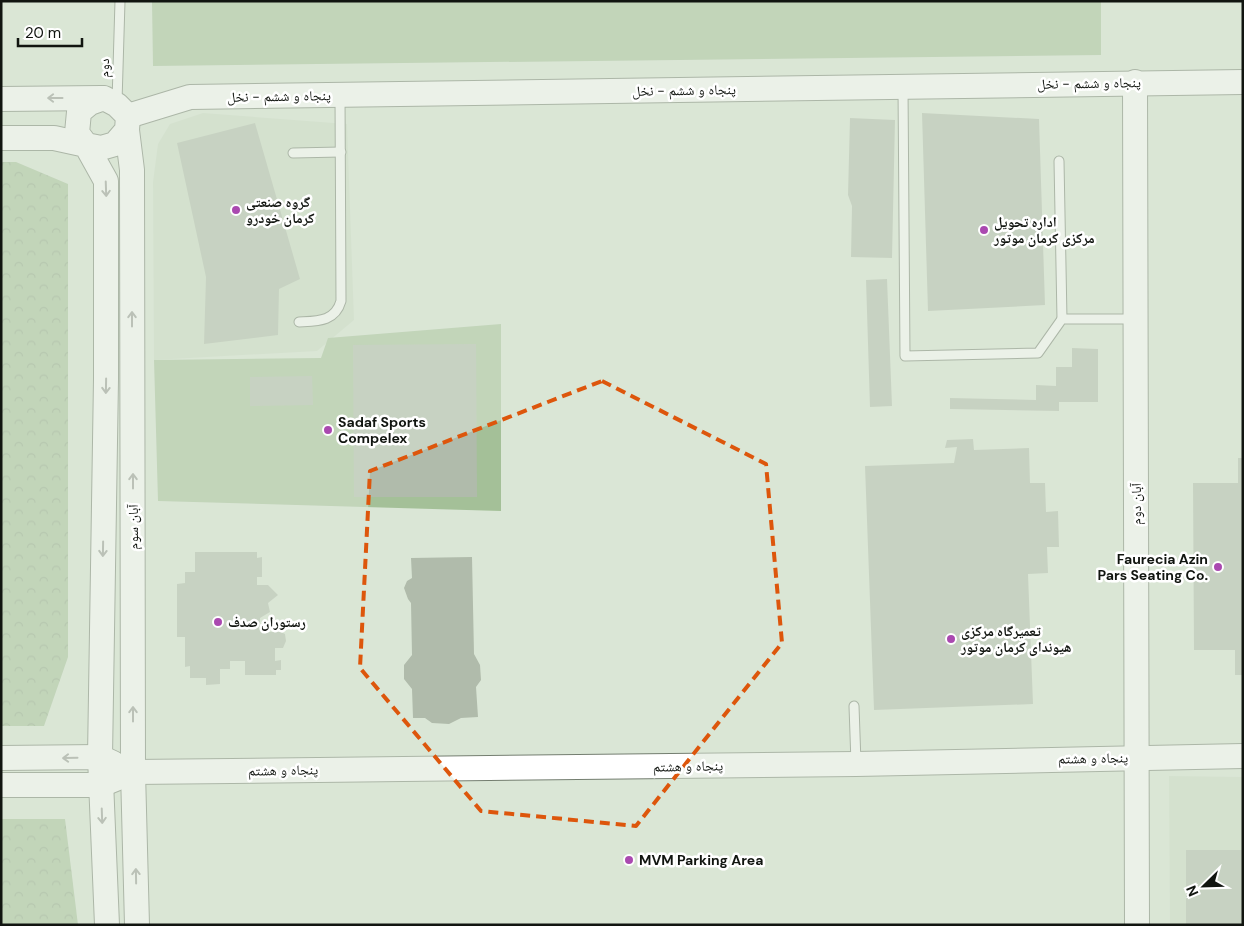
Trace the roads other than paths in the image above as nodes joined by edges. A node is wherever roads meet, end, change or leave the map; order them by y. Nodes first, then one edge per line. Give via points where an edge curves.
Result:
1 (120, 1) edge
2 (1135, 82) junction
3 (1243, 82) edge
4 (903, 86) junction
5 (340, 95) junction
6 (1, 99) edge
7 (119, 112) junction
8 (1, 138) edge
9 (86, 145) junction
10 (341, 152) junction
11 (294, 153) dead end
12 (1059, 160) dead end
13 (1062, 319) junction
14 (1135, 319) junction
15 (299, 322) dead end
16 (854, 706) dead end
17 (1243, 756) edge
18 (100, 757) junction
19 (1, 758) edge
20 (1136, 758) junction
21 (856, 764) junction
22 (133, 772) junction
23 (101, 785) junction
24 (1, 786) edge
25 (107, 925) edge
26 (137, 925) edge
27 (1137, 925) edge

1 - 7 lane, دوم
2 - 3 street, پنجاه و ششم - نخل
2 - 4 street, پنجاه و ششم - نخل
2 - 14 street, آبان دوم
4 - 5 street, پنجاه و ششم - نخل
4 - 13 lane via 904,356 1038,353
5 - 7 street, پنجاه و ششم - نخل via 190,97
5 - 10 lane
7 -> 6 street, پنجاه و ششم - نخل
7 - 9 street via 115,144 101,148
7 - 9 street via 90,102 79,112 77,133
22 -> 7 street, آبان سوم via 132,170
8 - 9 street via 54,138
9 -> 18 street via 106,181
10 - 11 lane
10 - 15 lane via 341,301 333,316
12 - 13 lane
13 - 14 lane
14 - 20 street, آبان دوم
16 - 21 lane
17 - 20 street, پنجاه و هشتم
18 -> 19 street, پنجاه و هشتم
18 - 22 street, پنجاه و هشتم
18 - 23 street
20 - 21 street, پنجاه و هشتم
20 - 27 street, آبان دوم
21 - 22 street, پنجاه و هشتم
22 - 23 street, پنجاه و هشتم
26 -> 22 street, آبان سوم
23 - 24 street, پنجاه و هشتم
23 -> 25 street

